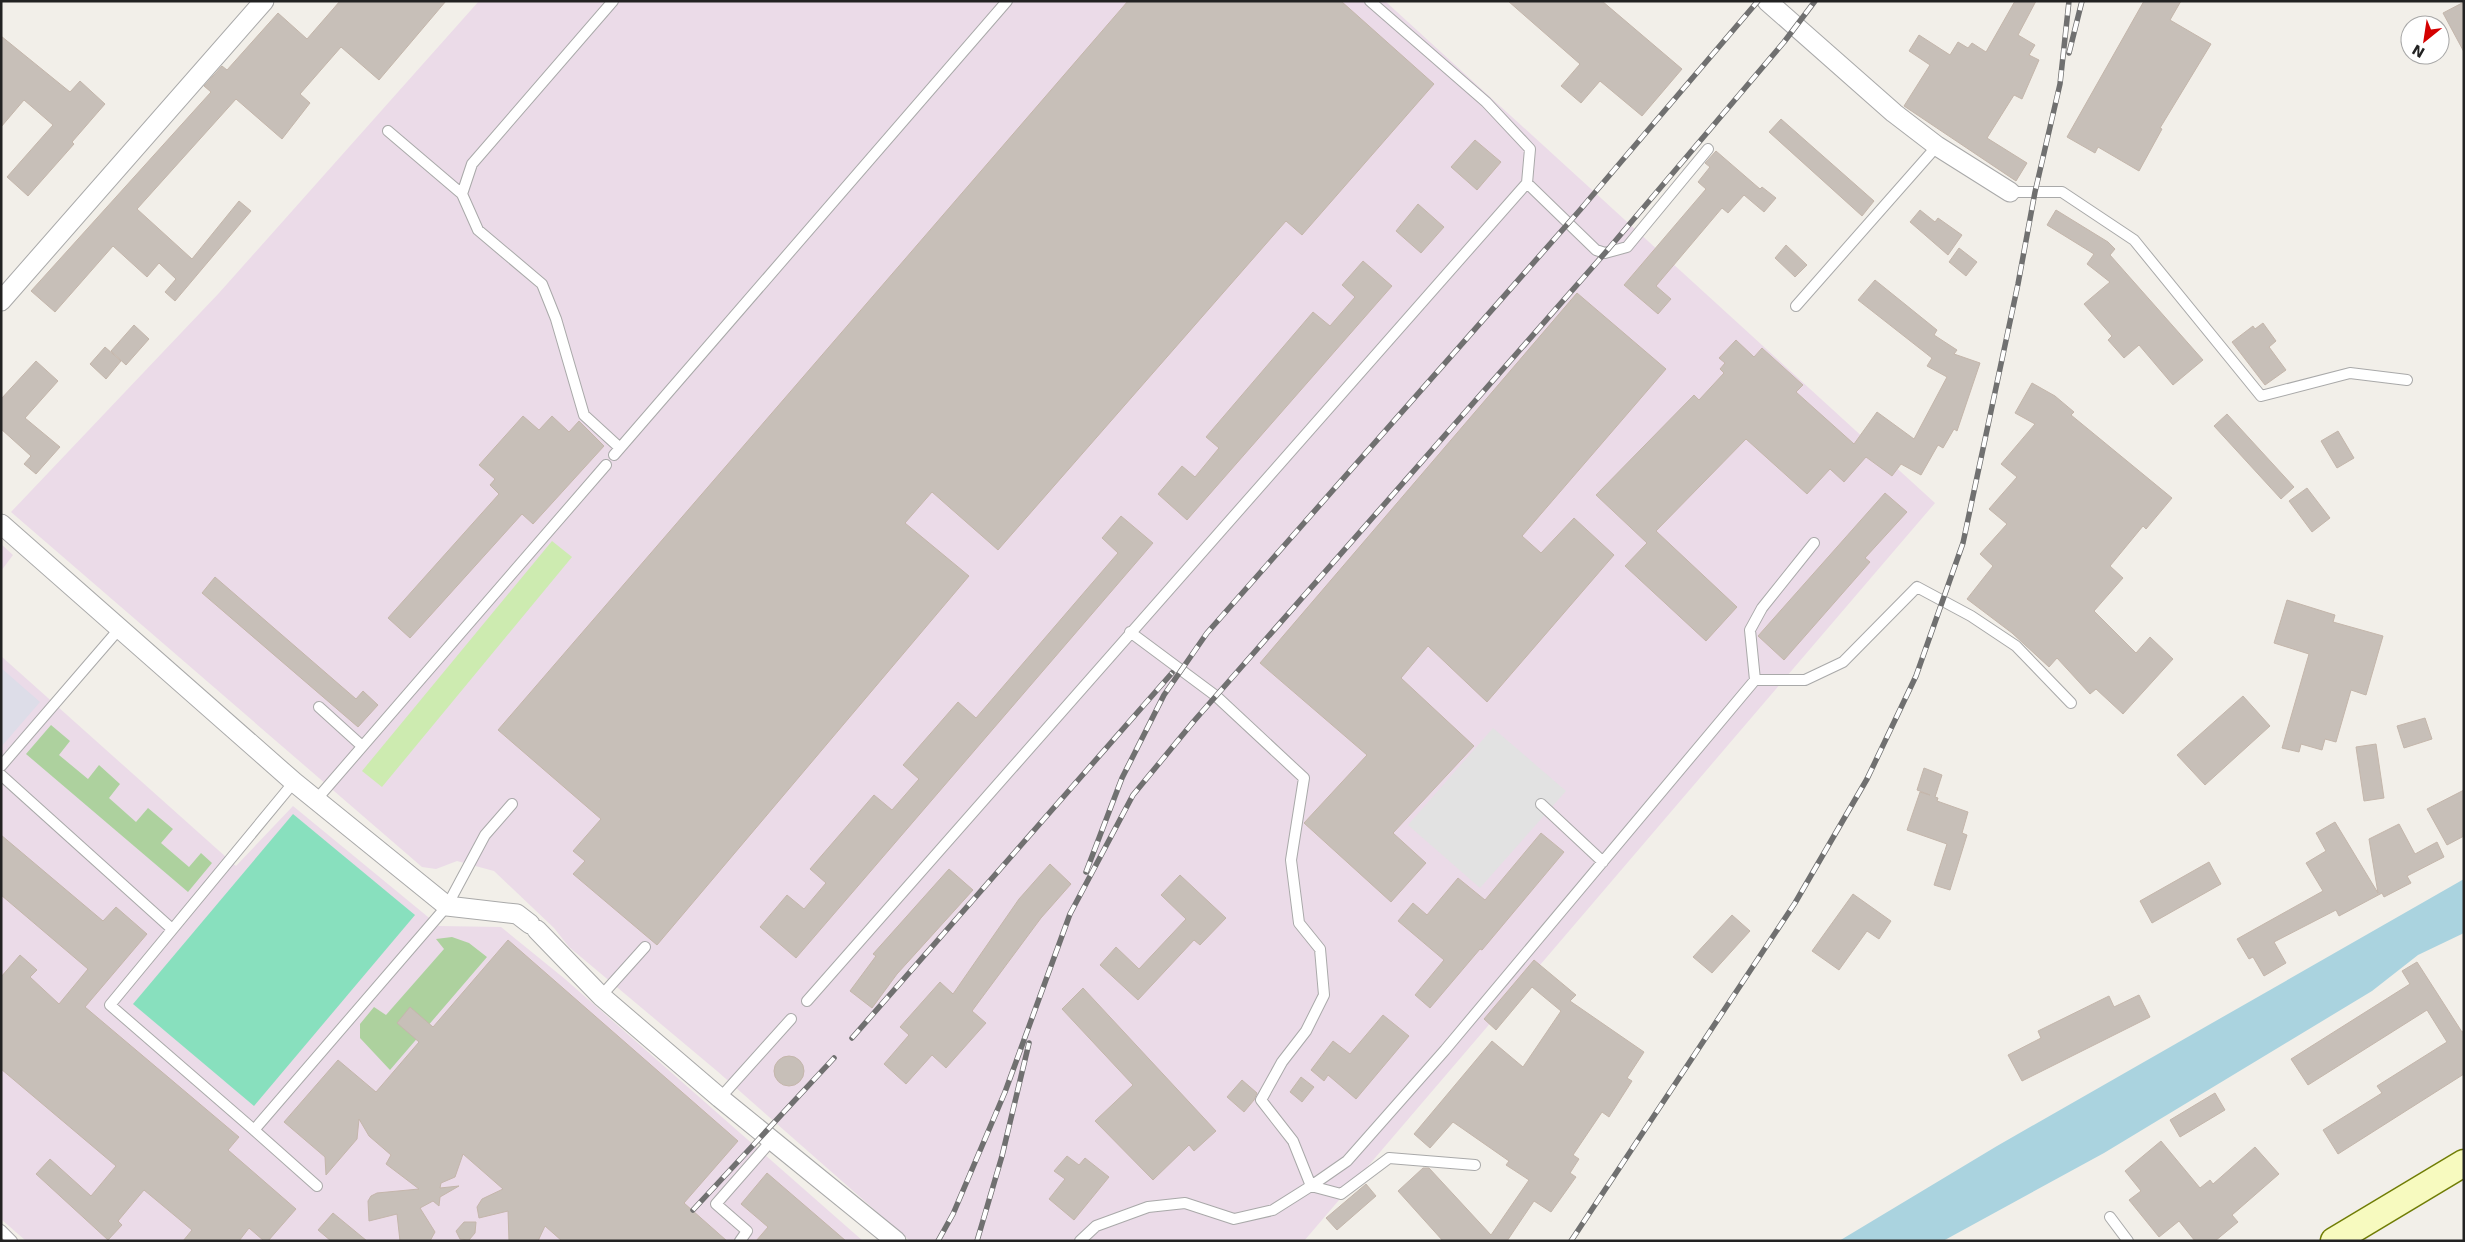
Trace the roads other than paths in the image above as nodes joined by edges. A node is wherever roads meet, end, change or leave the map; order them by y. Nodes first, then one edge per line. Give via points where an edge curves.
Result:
1 (264, 1) edge
2 (613, 1) edge
3 (1008, 1) edge
4 (1370, 1) edge
5 (1767, 1) edge
6 (388, 131) dead end
7 (1937, 146) junction
8 (1708, 149) dead end
9 (1527, 183) junction
10 (2010, 192) joint
11 (462, 194) junction
12 (1, 301) edge
13 (1796, 306) dead end
14 (2407, 380) dead end
15 (606, 465) dead end
16 (1, 524) edge
17 (1814, 543) dead end
18 (120, 628) junction
19 (1130, 632) junction
20 (1755, 680) junction
21 (2071, 704) dead end
22 (319, 707) dead end
23 (362, 746) junction
24 (1, 766) edge
25 (1, 775) edge
26 (294, 782) junction
27 (316, 800) junction
28 (512, 804) dead end
29 (1541, 804) dead end
30 (1603, 862) junction
31 (447, 906) junction
32 (172, 929) junction
33 (645, 948) dead end
34 (601, 996) junction
35 (808, 1000) dead end
36 (791, 1019) dead end
37 (720, 1098) junction
38 (254, 1130) junction
39 (772, 1140) junction
40 (2464, 1163) edge
41 (1475, 1165) dead end
42 (317, 1186) dead end
43 (1311, 1186) junction
44 (2110, 1217) dead end
45 (1, 1230) edge
46 (12, 1241) edge
47 (740, 1241) edge
48 (896, 1241) edge
49 (1080, 1241) edge
50 (2128, 1241) edge
51 (2334, 1241) edge

1 - 12 street
2 - 11 lane via 472,164
3 - 11 lane via 617,452 584,416 556,319 542,284 478,230
4 - 9 lane via 1486,102 1530,149
5 - 7 street via 1894,113
6 - 11 lane
7 - 10 street
7 - 13 lane
8 - 9 lane via 1627,247 1605,253 1596,250
9 - 19 lane
10 - 14 lane via 2062,192 2134,240 2261,396 2350,373
15 - 23 lane
16 - 18 street
17 - 20 lane via 1762,608 1750,630
18 - 24 lane
18 - 26 street
19 - 35 lane
19 - 43 lane via 1216,696 1304,778 1291,860 1299,923 1320,950 1324,995 1306,1031 1282,1062 1261,1100 1293,1141
20 - 21 lane via 1805,680 1843,662 1917,587 1971,616 2016,646
20 - 30 lane
22 - 23 lane
23 - 27 lane
25 - 32 lane
26 - 27 street
26 - 32 lane
27 - 31 street
28 - 31 lane via 485,835
29 - 30 lane
30 - 43 lane via 1347,1161
31 - 34 street via 517,914 534,927
31 - 38 lane
32 - 38 lane via 110,1005
33 - 34 lane
34 - 37 street
36 - 37 lane
37 - 39 street
38 - 42 lane
39 - 47 lane via 716,1204 747,1231
39 - 48 street
40 - 51 main road
41 - 43 lane via 1389,1158 1340,1194
43 - 49 lane via 1273,1210 1234,1219 1185,1203 1148,1207 1096,1226
44 - 50 lane
45 - 46 lane

